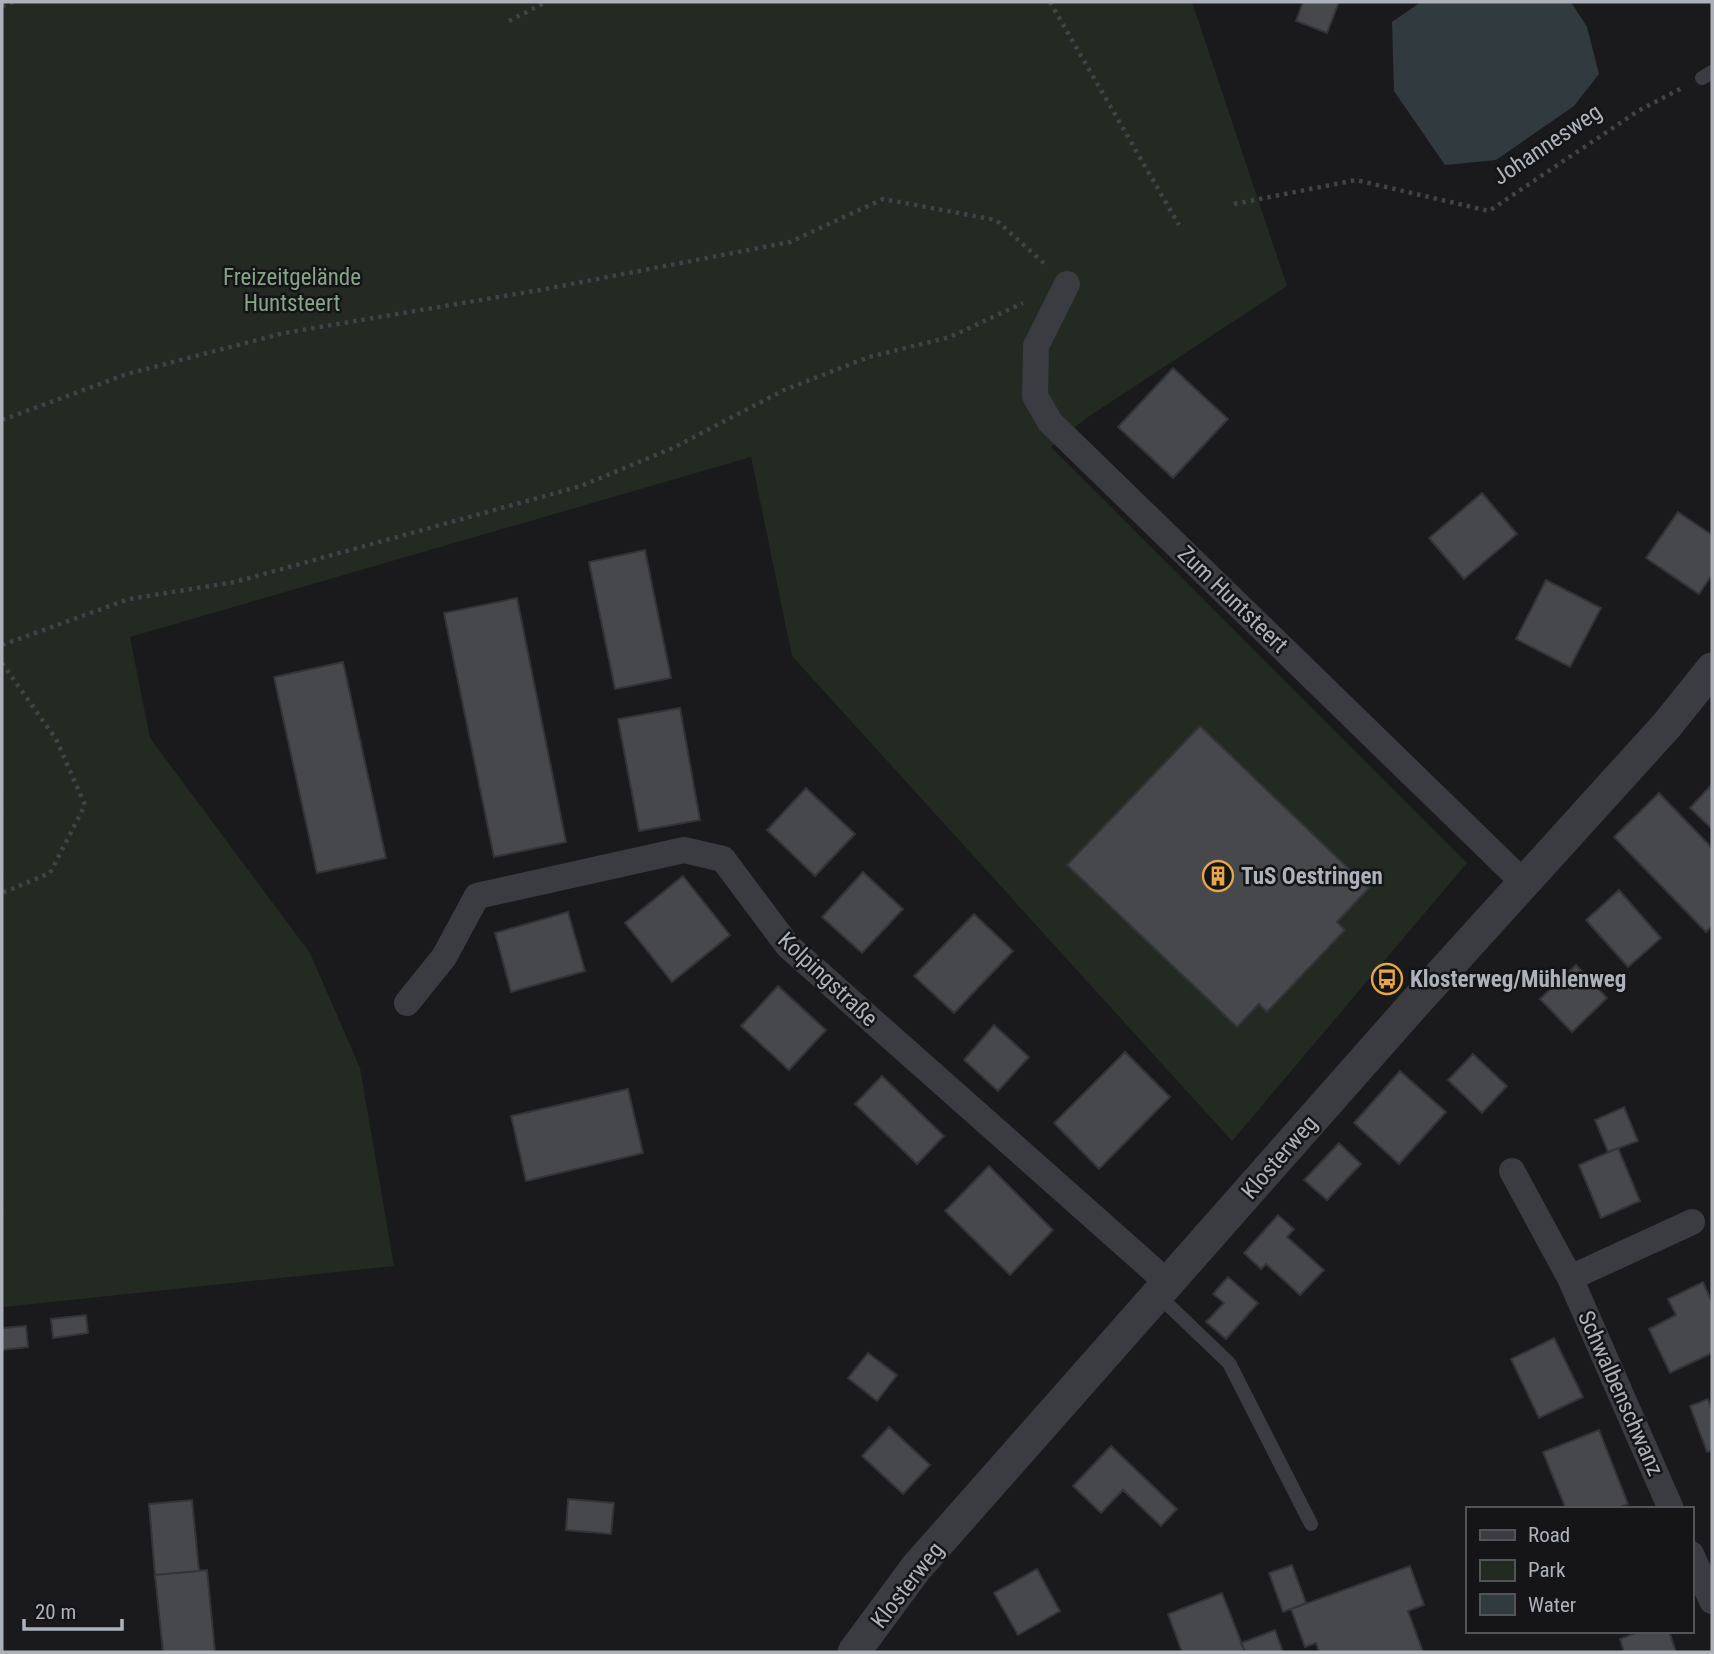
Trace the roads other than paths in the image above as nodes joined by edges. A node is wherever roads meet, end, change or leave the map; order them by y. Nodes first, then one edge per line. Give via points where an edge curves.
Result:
1 (1067, 284) road end
2 (1712, 669) edge
3 (1523, 882) junction
4 (407, 1003) dead end
5 (1512, 1171) dead end
6 (1692, 1222) dead end
7 (1570, 1278) junction
8 (1163, 1289) junction
9 (1670, 1507) edge
10 (1311, 1524) dead end
11 (1693, 1558) edge
12 (1712, 1601) edge
13 (854, 1652) edge

1 - 3 street, Zum Huntsteert via 1036,346 1035,396 1050,422
2 - 3 street, Klosterweg
3 - 8 street, Klosterweg
4 - 8 street, Kolpingstraße via 444,957 477,896 684,850 723,859 788,946
5 - 7 street, Schwalbenschwanz
6 - 7 street
7 - 9 street, Schwalbenschwanz
8 - 10 lane via 1229,1363
8 - 13 street, Klosterweg via 916,1569
11 - 12 street

